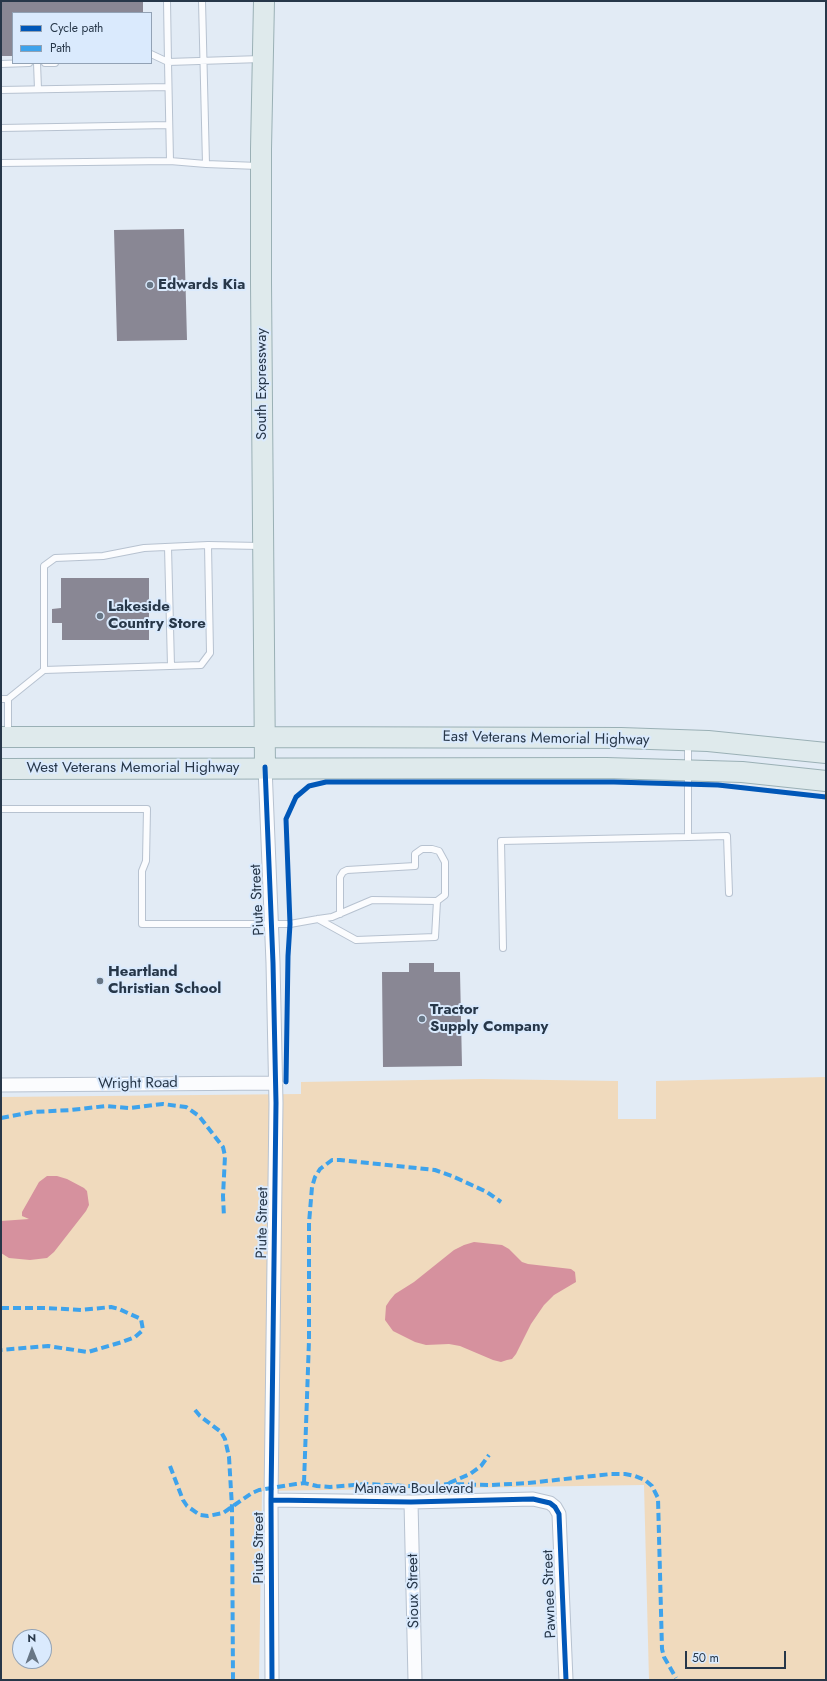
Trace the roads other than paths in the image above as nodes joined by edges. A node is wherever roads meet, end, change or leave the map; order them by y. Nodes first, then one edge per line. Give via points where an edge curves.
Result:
1 (167, 1) edge
2 (202, 1) edge
3 (264, 1) edge
4 (152, 54) edge
5 (262, 59) junction
6 (203, 60) junction
7 (168, 62) junction
8 (1, 64) edge
9 (12, 64) edge
10 (37, 64) edge
11 (168, 87) junction
12 (38, 89) junction
13 (1, 90) edge
14 (169, 125) junction
15 (1, 128) edge
16 (170, 161) junction
17 (1, 163) edge
18 (206, 164) junction
19 (261, 166) junction
20 (208, 546) junction
21 (263, 546) junction
22 (168, 547) junction
23 (170, 666) junction
24 (44, 670) junction
25 (1, 699) edge
26 (8, 699) junction
27 (265, 736) junction
28 (5, 737) edge
29 (688, 741) junction
30 (826, 752) edge
31 (265, 767) junction
32 (1, 769) edge
33 (687, 770) junction
34 (826, 780) edge
35 (1, 804) edge
36 (3, 809) edge
37 (688, 837) junction
38 (729, 892) dead end
39 (437, 901) junction
40 (340, 914) junction
41 (318, 919) junction
42 (272, 924) junction
43 (503, 948) dead end
44 (276, 1082) junction
45 (1, 1085) edge
46 (271, 1500) junction
47 (411, 1502) junction
48 (555, 1507) joint
49 (272, 1680) edge
50 (416, 1680) edge
51 (566, 1680) edge

1 - 7 lane
2 - 6 lane
3 - 5 main road, South Expressway
4 - 7 lane
5 - 6 lane
5 - 19 main road, South Expressway
6 - 7 lane
6 - 18 lane
7 - 11 lane
8 - 9 lane
10 - 12 lane
11 - 12 lane
11 - 14 lane
12 - 13 lane
14 - 15 lane
14 - 16 lane
16 - 17 lane
16 - 18 lane
18 - 19 lane
19 - 21 main road, South Expressway
20 - 21 lane
20 - 22 lane
20 - 23 lane via 210,653 201,665
21 - 27 main road, South Expressway
22 - 23 lane
22 - 24 lane via 144,548 103,556 55,558 44,566
23 - 24 lane
24 - 26 lane
25 - 26 lane
26 - 28 lane
27 - 28 main road, West Veterans Memorial Highway
27 - 29 main road, East Veterans Memorial Highway via 621,738
27 - 31 main road, South Expressway
29 - 30 main road, East Veterans Memorial Highway
29 - 33 lane
31 - 32 main road, West Veterans Memorial Highway
31 - 33 main road, East Veterans Memorial Highway
31 - 42 street, Piute Street
33 - 34 main road, East Veterans Memorial Highway
33 - 37 lane
35 - 36 lane
36 - 42 lane via 147,809 146,861 142,871 142,924
37 - 38 lane via 727,836
37 - 43 lane via 501,841
39 - 40 lane via 372,900
39 - 40 lane via 446,894 445,862 439,851 422,849 416,854 415,866 343,872 340,876
39 - 41 lane via 435,937 356,940
40 - 41 lane
41 - 42 lane
42 - 44 street, Piute Street
44 - 45 street, Wright Road
44 - 46 street, Piute Street
46 - 47 street, Manawa Boulevard
46 - 49 street, Piute Street
47 - 48 street, Manawa Boulevard via 534,1499 546,1501
47 - 50 street, Sioux Street
48 - 51 street, Pawnee Street via 559,1514

